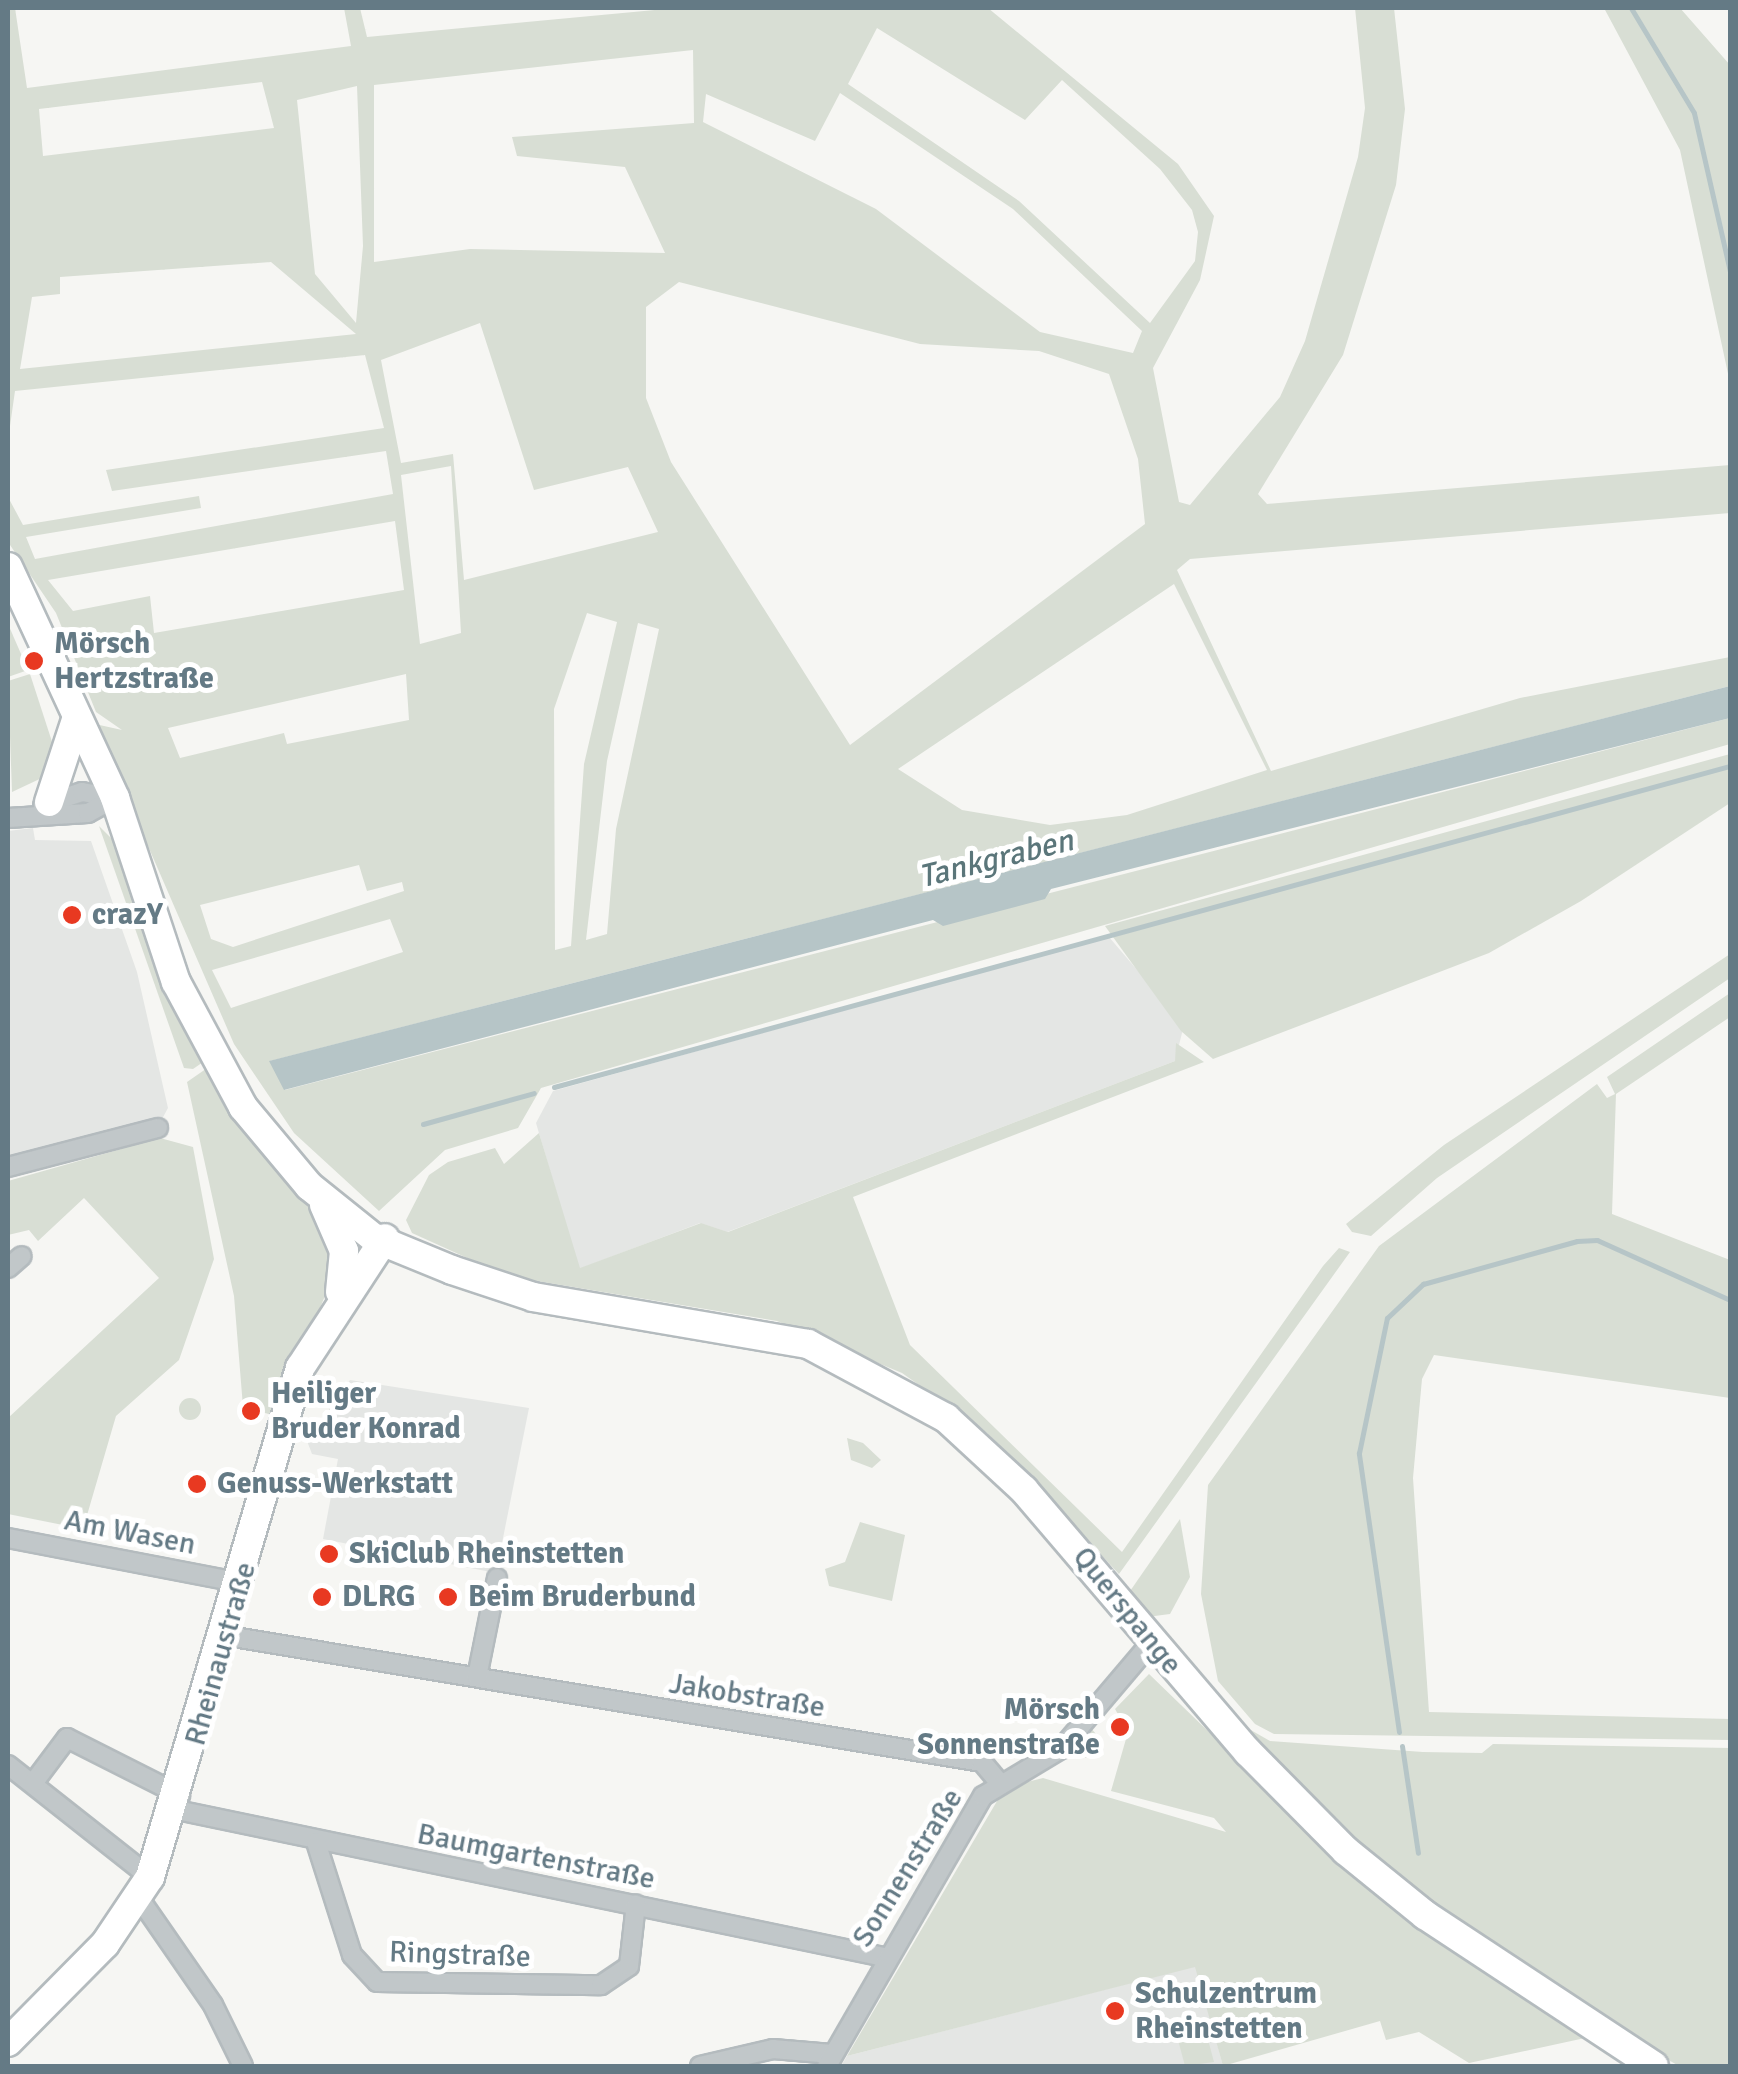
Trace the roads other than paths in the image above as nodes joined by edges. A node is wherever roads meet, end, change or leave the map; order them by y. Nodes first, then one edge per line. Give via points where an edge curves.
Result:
1 (8, 568) edge
2 (77, 716) junction
3 (115, 798) junction
4 (49, 802) junction
5 (13, 818) edge
6 (167, 938) junction
7 (158, 1128) dead end
8 (8, 1168) edge
9 (312, 1188) junction
10 (385, 1238) junction
11 (339, 1300) junction
12 (8, 1538) edge
13 (497, 1578) dead end
14 (242, 1583) junction
15 (228, 1636) junction
16 (1151, 1643) junction
17 (477, 1677) junction
18 (8, 1766) edge
19 (34, 1782) junction
20 (998, 1782) junction
21 (179, 1802) junction
22 (316, 1842) junction
23 (144, 1888) junction
24 (636, 1904) junction
25 (884, 1957) junction
26 (8, 2042) edge
27 (830, 2060) edge
28 (723, 2063) edge
29 (243, 2066) edge
30 (700, 2066) edge
31 (1654, 2066) edge

1 - 2 main road
2 - 3 main road
2 - 4 main road
3 - 4 street via 82,792
3 - 5 street via 88,813
3 - 6 main road
4 - 5 street
6 - 9 main road via 176,982 214,1060
6 - 10 main road via 257,1100
7 - 8 street
9 - 10 main road
9 - 11 main road via 339,1227
10 - 11 main road, Rheinaustraße
10 - 16 main road, Querspange via 532,1297 749,1328 808,1344 899,1387 1024,1490
11 - 14 main road, Rheinaustraße via 300,1368
12 - 14 street, Am Wasen
13 - 17 street
14 - 15 main road, Rheinaustraße
15 - 17 street, Jakobstraße
15 - 21 main road, Rheinaustraße
16 - 20 street, Sonnenstraße via 1061,1749
16 - 31 main road, Querspange via 1346,1851 1425,1915
17 - 20 street, Jakobstraße via 982,1762
18 - 19 street
19 - 21 street, Baumgartenstraße via 67,1738
19 - 23 street
20 - 25 street, Sonnenstraße
21 - 22 street, Baumgartenstraße
21 - 23 main road, Rheinaustraße
22 - 24 street, Baumgartenstraße
22 - 24 street, Ringstraße via 352,1955 378,1982 601,1985 630,1966
23 - 26 main road, Rheinaustraße
23 - 29 street
24 - 25 street, Baumgartenstraße
25 - 27 street, Sonnenstraße
27 - 28 street via 772,2049
28 - 30 street

